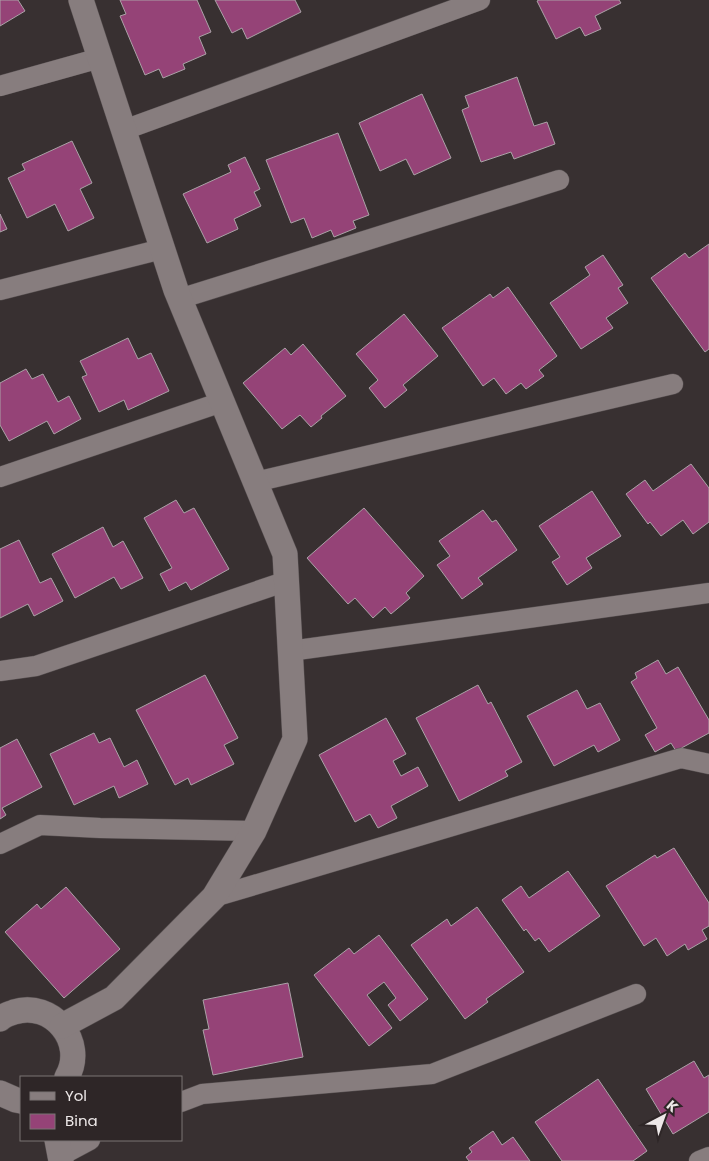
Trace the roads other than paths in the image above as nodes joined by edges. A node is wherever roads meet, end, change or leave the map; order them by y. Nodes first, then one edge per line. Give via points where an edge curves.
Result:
1 (82, 0) edge
2 (480, 0) edge
3 (100, 58) junction
4 (0, 86) edge
5 (124, 130) junction
6 (559, 180) dead end
7 (162, 249) junction
8 (0, 290) edge
9 (179, 298) junction
10 (673, 384) dead end
11 (222, 402) junction
12 (0, 477) edge
13 (255, 482) junction
14 (287, 581) junction
15 (709, 593) edge
16 (290, 651) junction
17 (0, 671) edge
18 (709, 764) edge
19 (254, 831) junction
20 (0, 844) edge
21 (214, 897) junction
22 (636, 994) dead end
23 (1, 1015) edge
24 (62, 1026) junction
25 (68, 1076) edge
26 (0, 1092) edge
27 (20, 1101) edge
28 (182, 1102) edge
29 (87, 1141) edge
30 (59, 1152) edge
31 (709, 1157) edge
32 (699, 1161) edge

1 - 3 street
2 - 5 street
3 - 4 street
3 - 5 street
5 - 7 street
6 - 9 street
7 - 8 street
7 - 9 street
9 - 11 street
10 - 13 street
11 - 12 street
11 - 13 street
13 - 14 street via 286,554
14 - 16 street
14 - 17 street via 36,666
15 - 16 street
16 - 19 street via 295,739
18 - 21 street via 681,758
19 - 20 street via 40,825
19 - 21 street
21 - 24 street via 114,998
22 - 28 street via 432,1074 202,1094
23 - 24 street via 22,1010 38,1011
24 - 25 street via 70,1040 73,1055
26 - 27 street
29 - 30 street
31 - 32 street

